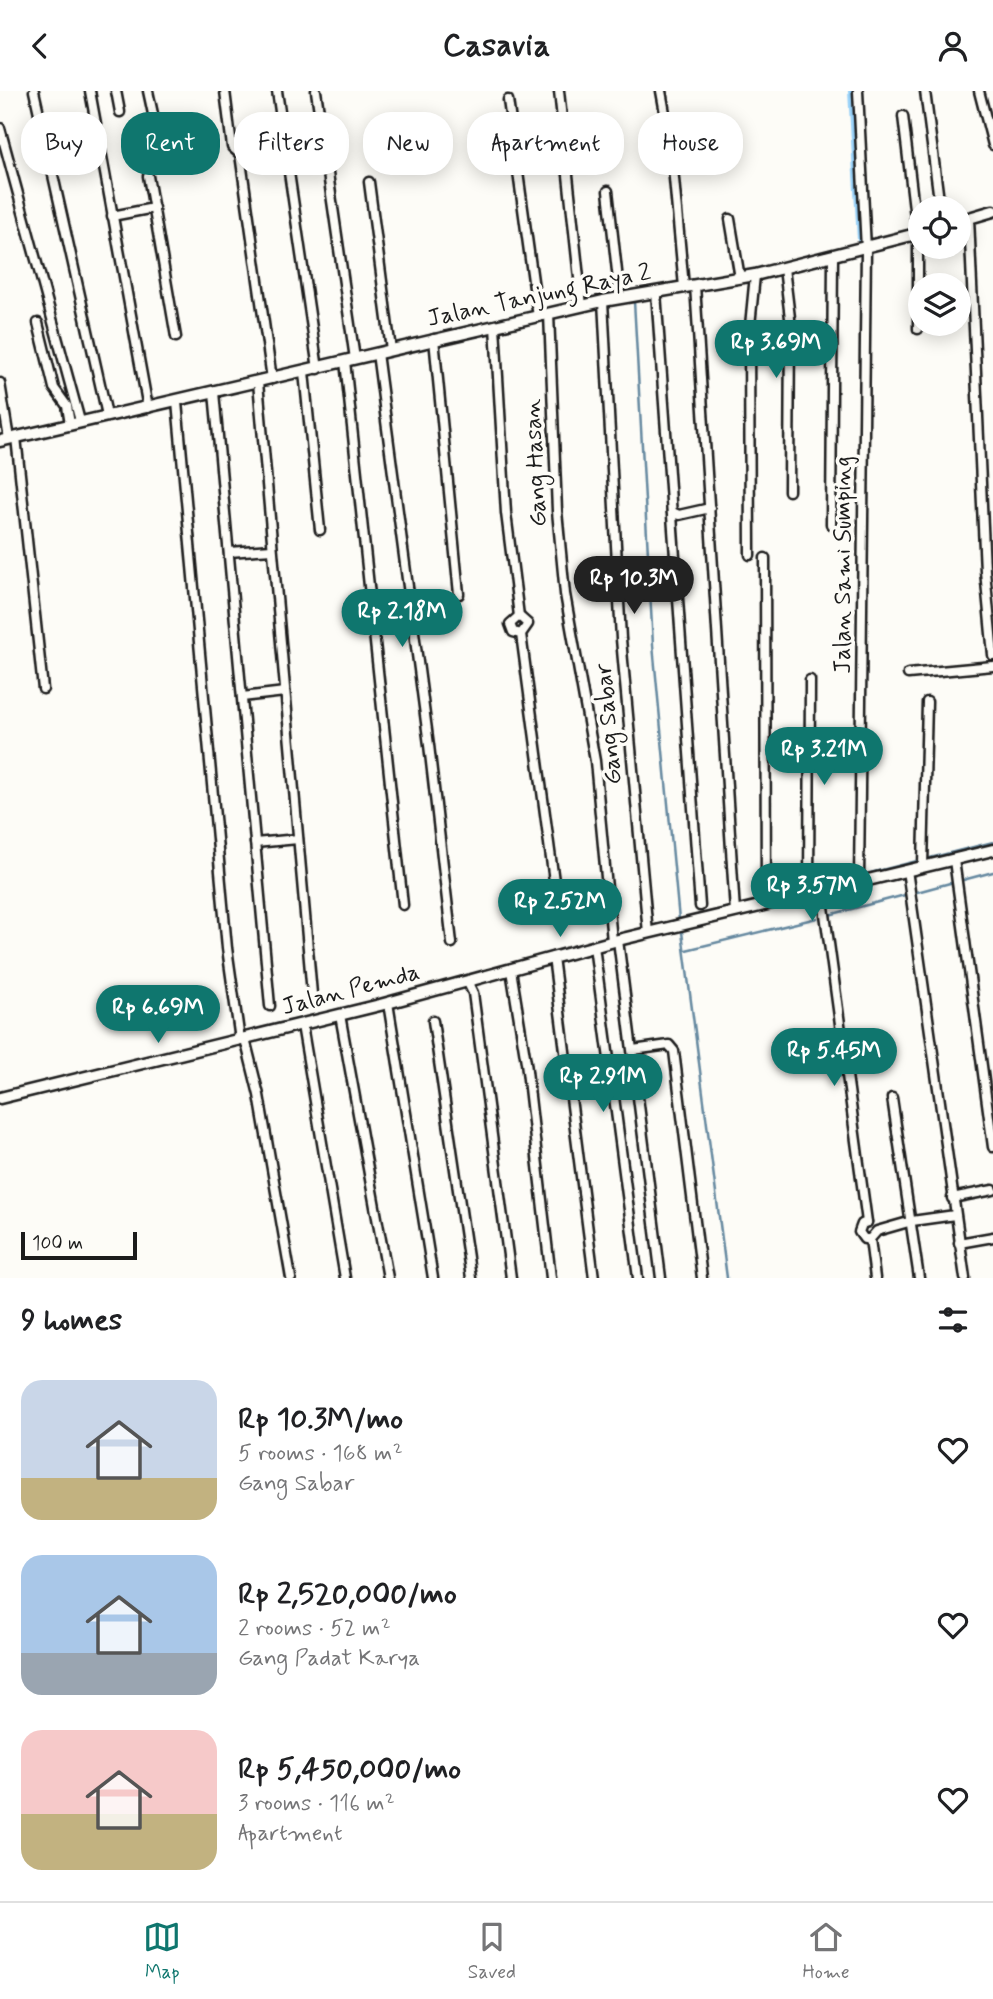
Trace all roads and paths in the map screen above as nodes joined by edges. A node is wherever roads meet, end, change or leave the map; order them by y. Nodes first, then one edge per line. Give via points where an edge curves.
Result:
1 (34, 91) edge
2 (90, 91) edge
3 (116, 91) edge
4 (148, 91) edge
5 (225, 91) edge
6 (277, 91) edge
7 (316, 91) edge
8 (559, 91) edge
9 (661, 91) edge
10 (858, 91) edge
11 (925, 91) edge
12 (979, 91) edge
13 (508, 100) dead end
14 (153, 112) edge
15 (120, 113) dead end
16 (903, 116) dead end
17 (0, 128) edge
18 (993, 145) edge
19 (148, 176) dead end
20 (369, 182) dead end
21 (608, 191) dead end
22 (913, 196) edge
23 (938, 196) edge
24 (154, 208) junction
25 (993, 211) edge
26 (112, 216) junction
27 (971, 218) edge
28 (730, 219) dead end
29 (908, 236) edge
30 (866, 249) junction
31 (833, 257) junction
32 (966, 259) edge
33 (783, 268) junction
34 (755, 275) junction
35 (740, 278) junction
36 (690, 286) junction
37 (656, 292) junction
38 (620, 298) junction
39 (603, 301) junction
40 (582, 306) junction
41 (549, 314) junction
42 (538, 317) junction
43 (38, 323) dead end
44 (495, 326) junction
45 (176, 337) dead end
46 (434, 339) junction
47 (391, 350) junction
48 (377, 353) junction
49 (350, 360) junction
50 (318, 369) junction
51 (304, 372) junction
52 (272, 379) junction
53 (257, 382) junction
54 (0, 383) edge
55 (214, 392) junction
56 (172, 403) junction
57 (148, 408) junction
58 (107, 415) junction
59 (75, 423) junction
60 (8, 439) edge
61 (789, 491) dead end
62 (710, 508) junction
63 (672, 512) junction
64 (831, 524) dead end
65 (320, 530) dead end
66 (272, 549) junction
67 (229, 552) junction
68 (750, 555) dead end
69 (765, 558) dead end
70 (459, 594) dead end
71 (993, 655) edge
72 (993, 666) edge
73 (908, 674) dead end
74 (810, 680) dead end
75 (43, 689) dead end
76 (285, 692) junction
77 (242, 697) junction
78 (927, 702) dead end
79 (298, 839) junction
80 (255, 843) junction
81 (993, 850) edge
82 (954, 860) junction
83 (923, 866) junction
84 (907, 870) junction
85 (859, 881) junction
86 (822, 892) junction
87 (809, 894) junction
88 (766, 904) junction
89 (403, 905) dead end
90 (700, 906) dead end
91 (558, 911) dead end
92 (735, 912) junction
93 (648, 933) junction
94 (615, 941) junction
95 (452, 943) dead end
96 (594, 946) junction
97 (553, 957) junction
98 (511, 970) junction
99 (467, 981) junction
100 (312, 994) dead end
101 (388, 1003) junction
102 (270, 1006) dead end
103 (341, 1015) junction
104 (433, 1021) dead end
105 (302, 1025) junction
106 (242, 1040) junction
107 (633, 1050) junction
108 (0, 1098) edge
109 (892, 1098) dead end
110 (993, 1147) edge
111 (993, 1190) edge
112 (953, 1198) junction
113 (955, 1215) junction
114 (912, 1221) junction
115 (867, 1222) junction
116 (877, 1231) junction
117 (993, 1237) edge
118 (870, 1239) junction
119 (959, 1243) junction
120 (291, 1278) edge
121 (345, 1278) edge
122 (388, 1278) edge
123 (433, 1278) edge
124 (471, 1278) edge
125 (511, 1278) edge
126 (551, 1278) edge
127 (594, 1278) edge
128 (638, 1278) edge
129 (661, 1278) edge
130 (702, 1278) edge
131 (875, 1278) edge
132 (919, 1278) edge
133 (965, 1278) edge

1 - 58 street
2 - 26 street
3 - 15 street
4 - 14 street
5 - 52 street via 232,147 240,154
6 - 50 street
7 - 49 street
8 - 40 street
9 - 36 street
10 - 30 street, Jalan Sami Sumping
11 - 23 street
12 - 18 street
13 - 42 street
16 - 22 street
17 - 59 street
19 - 24 street
20 - 47 street
21 - 38 street
24 - 26 street
24 - 45 street
25 - 27 street
26 - 57 street
28 - 35 street
29 - 30 street, Jalan Tanjung Raya 2
30 - 31 street, Jalan Tanjung Raya 2
30 - 85 street, Jalan Sami Sumping
31 - 33 street, Jalan Tanjung Raya 2
31 - 64 street
32 - 71 street
33 - 34 street, Jalan Tanjung Raya 2
33 - 61 street via 790,318
34 - 35 street, Jalan Tanjung Raya 2
34 - 68 street via 749,336
35 - 36 street, Jalan Tanjung Raya 2
36 - 37 street, Jalan Tanjung Raya 2
36 - 62 street
37 - 38 street, Jalan Tanjung Raya 2
37 - 63 street
38 - 39 street, Jalan Tanjung Raya 2
39 - 40 street, Jalan Tanjung Raya 2
39 - 93 street, Gang Sabar via 621,639
40 - 41 street, Jalan Tanjung Raya 2
41 - 42 street, Jalan Tanjung Raya 2
41 - 94 street, Gang Hasan via 565,594 594,761
42 - 44 street, Jalan Tanjung Raya 2
43 - 59 street via 54,388
44 - 46 street, Jalan Tanjung Raya 2
44 - 91 street via 505,500 519,616 510,624 513,632 521,634
46 - 47 street, Jalan Tanjung Raya 2
46 - 70 street
47 - 48 street, Jalan Tanjung Raya 2
48 - 49 street, Jalan Tanjung Raya 2
48 - 95 street
49 - 50 street, Jalan Tanjung Raya 2
49 - 89 street
50 - 51 street, Jalan Tanjung Raya 2
51 - 52 street, Jalan Tanjung Raya 2
51 - 65 street
52 - 53 street, Jalan Tanjung Raya 2
53 - 55 street, Jalan Tanjung Raya 2
53 - 66 street
54 - 60 street
55 - 56 street, Jalan Tanjung Raya 2
55 - 67 street
56 - 57 street, Jalan Tanjung Raya 2
56 - 106 street via 226,937
57 - 58 street, Jalan Tanjung Raya 2
58 - 59 street, Jalan Tanjung Raya 2
59 - 60 street, Jalan Tanjung Raya 2
60 - 75 street
62 - 63 street via 679,515
62 - 92 street
63 - 90 street
66 - 67 street
66 - 76 street
67 - 77 street
69 - 88 street
72 - 73 street
74 - 87 street
76 - 77 street
76 - 79 street
77 - 80 street
78 - 83 street
79 - 80 street
79 - 100 street
80 - 102 street
81 - 82 street
82 - 83 street
82 - 110 street
83 - 84 street
84 - 85 street
84 - 112 street
85 - 86 street
86 - 87 street
86 - 115 street
87 - 88 street
88 - 92 street
92 - 93 street
93 - 94 street
94 - 96 street, Jalan Pemda
94 - 107 street, Gang Hasan
96 - 97 street, Jalan Pemda
96 - 128 street
97 - 98 street, Jalan Pemda
97 - 127 street
98 - 99 street, Jalan Pemda
98 - 126 street
99 - 101 street, Jalan Pemda
99 - 125 street via 473,993
101 - 103 street, Jalan Pemda
101 - 123 street
103 - 105 street, Jalan Pemda
103 - 122 street
104 - 124 street
105 - 106 street, Jalan Pemda
105 - 121 street
106 - 108 street, Jalan Pemda
106 - 120 street via 259,1095
107 - 129 street, Gang Hasan
107 - 130 street via 666,1045 674,1051
109 - 114 street
111 - 112 street
112 - 113 street
113 - 114 street
113 - 119 street
114 - 116 street
114 - 132 street
115 - 116 street
115 - 118 street via 859,1232
116 - 118 street
117 - 119 street
118 - 131 street
119 - 133 street

